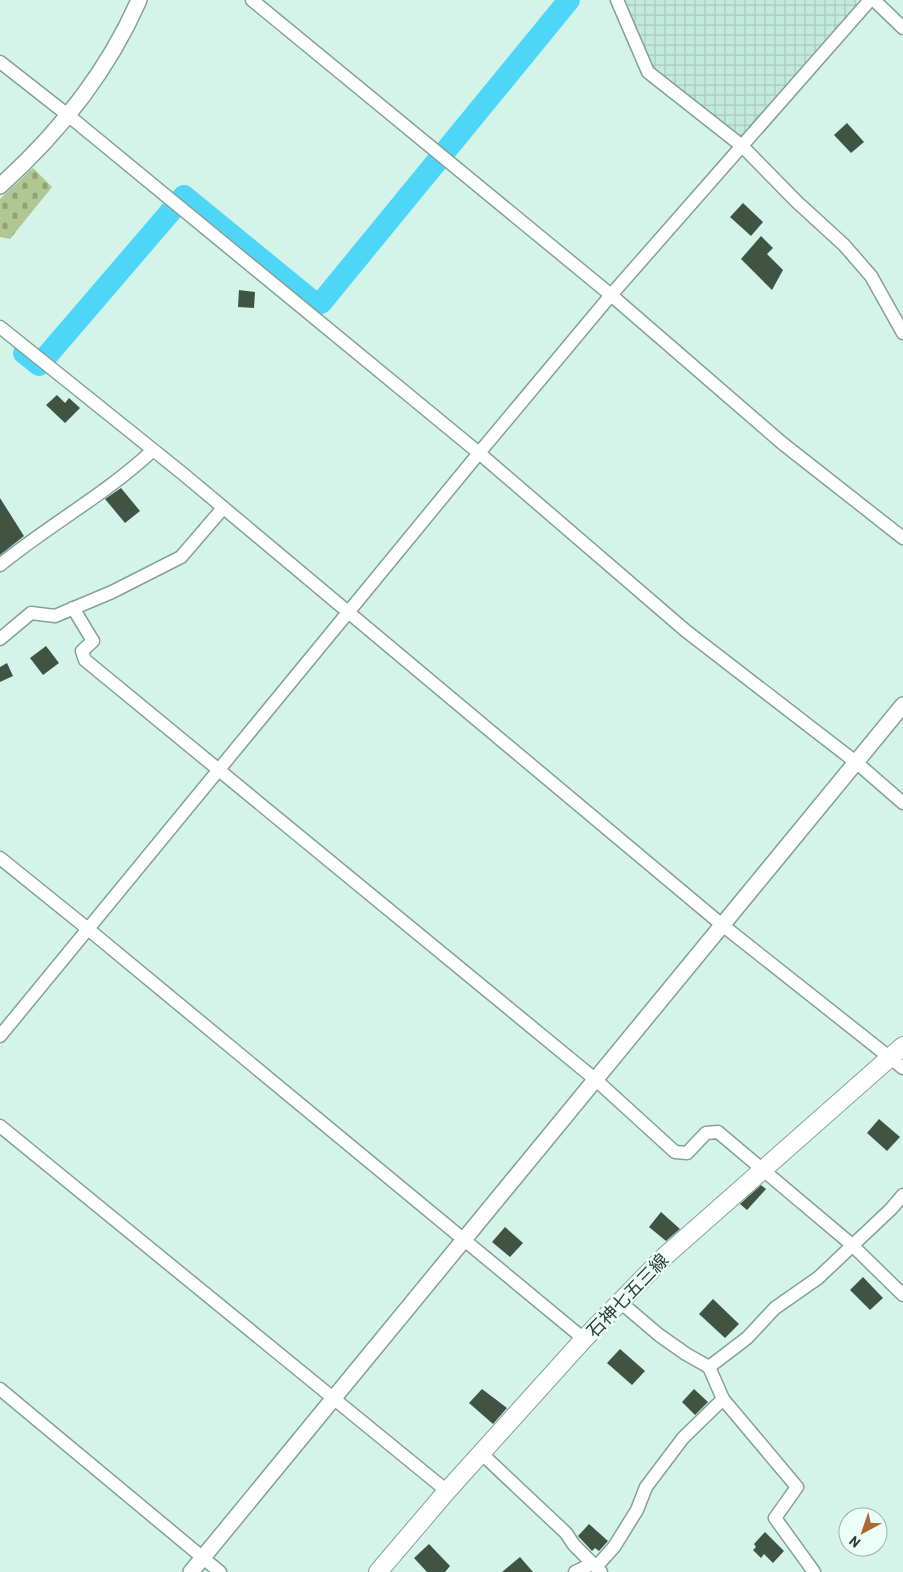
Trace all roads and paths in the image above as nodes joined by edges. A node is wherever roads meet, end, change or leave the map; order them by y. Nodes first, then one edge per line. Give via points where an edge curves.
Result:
1 (139, 0) edge
2 (252, 0) edge
3 (617, 0) edge
4 (870, 0) edge
5 (874, 0) edge
6 (903, 28) edge
7 (0, 62) edge
8 (69, 116) junction
9 (742, 146) junction
10 (0, 186) edge
11 (611, 295) junction
12 (0, 327) edge
13 (903, 333) edge
14 (152, 451) junction
15 (479, 453) junction
16 (224, 508) junction
17 (903, 538) edge
18 (0, 565) edge
19 (73, 608) junction
20 (348, 612) junction
21 (0, 639) edge
22 (903, 705) edge
23 (857, 763) junction
24 (220, 771) junction
25 (903, 803) edge
26 (0, 858) edge
27 (721, 924) junction
28 (88, 929) junction
29 (0, 1036) edge
30 (899, 1057) edge
31 (596, 1080) junction
32 (0, 1126) edge
33 (763, 1168) junction
34 (903, 1195) edge
35 (464, 1239) junction
36 (851, 1244) junction
37 (903, 1295) edge
38 (619, 1301) junction
39 (584, 1339) junction
40 (709, 1367) junction
41 (0, 1389) edge
42 (334, 1397) junction
43 (722, 1399) junction
44 (482, 1454) junction
45 (447, 1491) junction
46 (203, 1558) junction
47 (597, 1568) edge
48 (191, 1572) edge
49 (220, 1572) edge
50 (378, 1572) edge
51 (575, 1572) edge
52 (814, 1572) edge

1 - 8 street via 112,55
2 - 11 street
3 - 9 street via 648,72
4 - 9 street
5 - 6 street
7 - 8 street
8 - 10 street
8 - 15 street
9 - 11 street
9 - 13 street via 844,245 871,276
11 - 15 street
11 - 17 street via 782,442
12 - 14 street
14 - 16 street
14 - 18 street via 132,470
15 - 20 street
15 - 23 street via 686,631
16 - 19 street via 181,557
16 - 20 street
19 - 21 street via 55,616 31,613
19 - 24 street via 93,641 82,651 85,660
20 - 24 street
20 - 27 street
22 - 23 street
23 - 25 street
23 - 27 street
24 - 28 street
24 - 31 street
26 - 28 street
27 - 30 street
27 - 31 street
28 - 29 street
28 - 35 street
30 - 33 main road, 石神七五三線
31 - 33 street via 675,1152 687,1154 706,1132 718,1132
31 - 35 street
32 - 42 street
33 - 36 street
33 - 38 main road, 石神七五三線
34 - 36 street
35 - 39 street
35 - 42 street
36 - 37 street
36 - 40 street via 818,1278 775,1308 728,1355
38 - 39 main road, 石神七五三線
38 - 40 street via 659,1335
39 - 44 main road, 石神七五三線
40 - 43 street
41 - 46 street
42 - 45 street
42 - 46 street
43 - 47 street via 682,1438 651,1480 637,1510
43 - 52 street via 797,1487 775,1518
44 - 45 main road, 石神七五三線
44 - 47 street via 566,1532
45 - 50 main road, 石神七五三線
46 - 48 street
46 - 49 street
47 - 51 street

